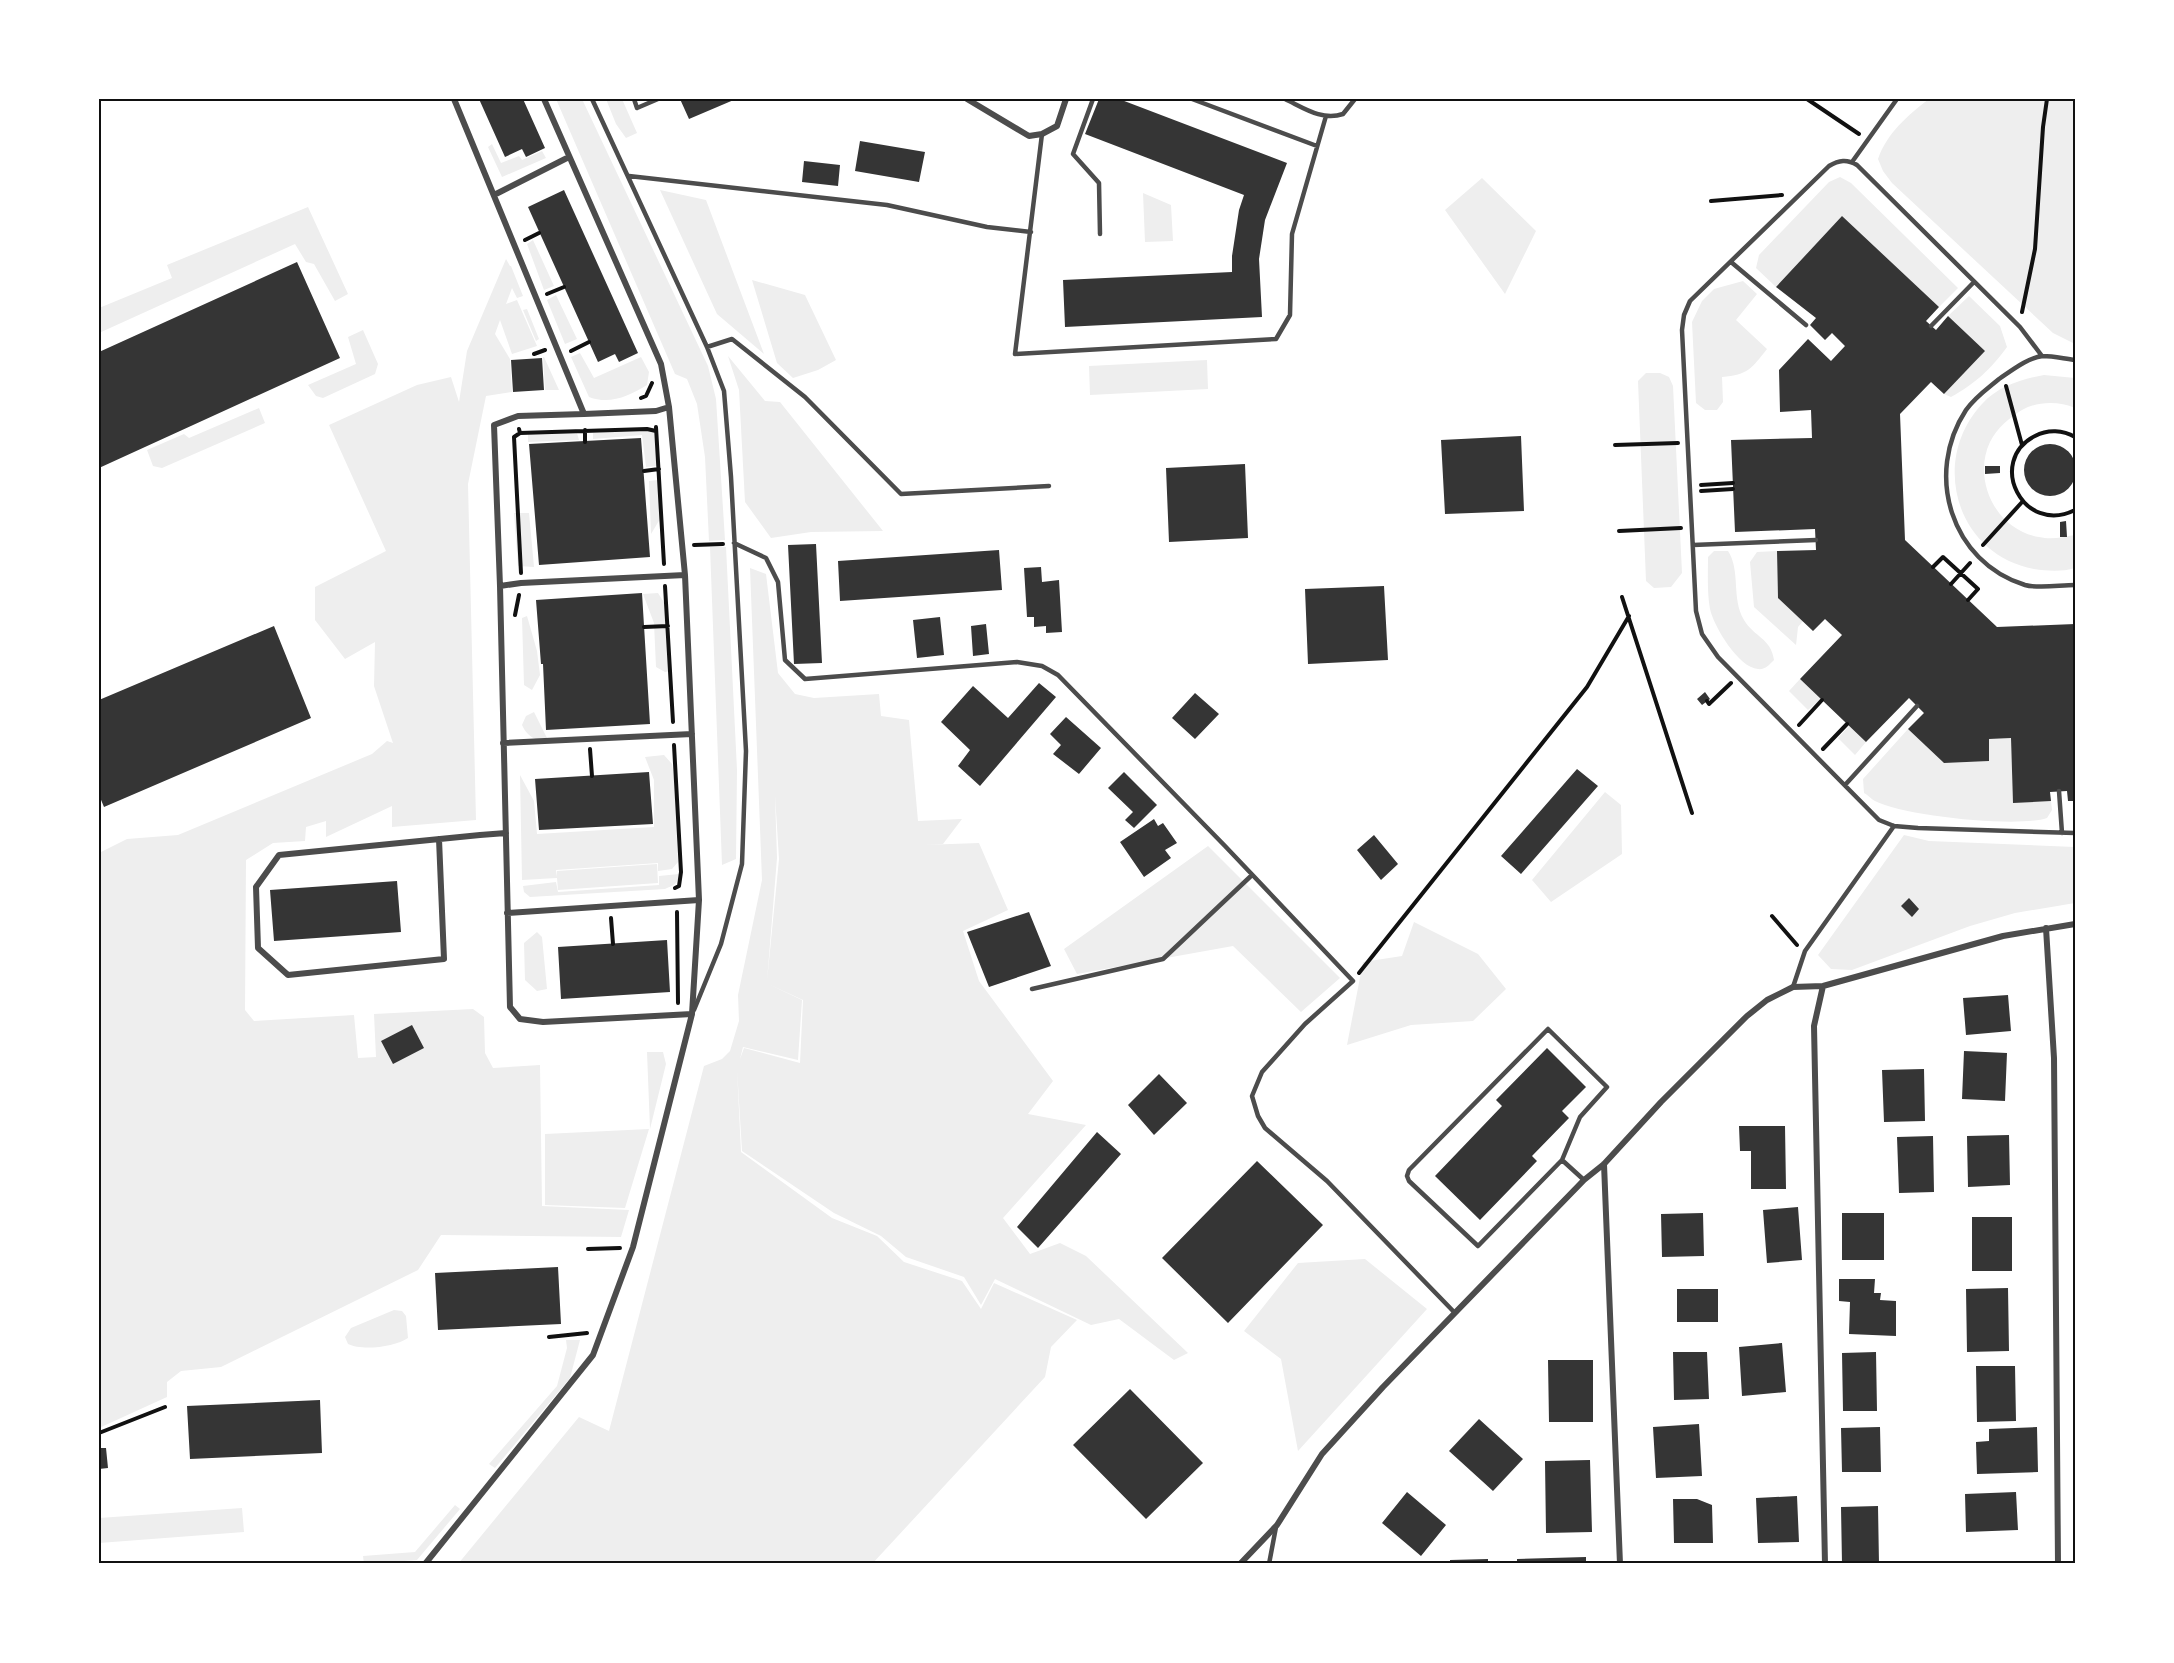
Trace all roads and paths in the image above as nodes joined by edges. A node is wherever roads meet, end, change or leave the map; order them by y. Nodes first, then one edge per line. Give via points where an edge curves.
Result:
1 (454, 99) edge
2 (544, 99) edge
3 (592, 99) edge
4 (634, 99) edge
5 (658, 99) edge
6 (967, 99) edge
7 (1066, 99) edge
8 (1094, 99) edge
9 (1192, 99) edge
10 (1286, 99) edge
11 (1355, 99) edge
12 (1807, 99) edge
13 (1897, 99) edge
14 (2047, 99) edge
15 (1326, 116) junction
16 (1042, 134) junction
17 (1868, 140) junction
18 (1317, 146) junction
19 (570, 157) junction
20 (1852, 162) junction
21 (629, 176) junction
22 (1801, 194) junction
23 (494, 195) junction
24 (1711, 201) dead end
25 (520, 231) dead end
26 (539, 232) dead end
27 (1031, 232) junction
28 (1100, 234) dead end
29 (524, 240) junction
30 (529, 251) dead end
31 (1731, 262) junction
32 (1974, 282) junction
33 (542, 284) dead end
34 (564, 286) dead end
35 (547, 294) junction
36 (551, 304) dead end
37 (1806, 326) dead end
38 (1931, 326) dead end
39 (2019, 327) junction
40 (566, 342) dead end
41 (589, 342) dead end
42 (707, 347) junction
43 (570, 351) junction
44 (2042, 356) junction
45 (2075, 360) edge
46 (574, 362) dead end
47 (2004, 376) junction
48 (654, 377) dead end
49 (632, 401) dead end
50 (669, 407) junction
51 (584, 414) junction
52 (518, 416) junction
53 (656, 431) dead end
54 (520, 433) junction
55 (2074, 435) edge
56 (1688, 442) junction
57 (1615, 446) dead end
58 (2022, 446) junction
59 (659, 469) dead end
60 (644, 471) dead end
61 (1733, 483) dead end
62 (1049, 486) dead end
63 (1690, 489) junction
64 (1733, 489) dead end
65 (2023, 501) junction
66 (2075, 510) edge
67 (1692, 528) junction
68 (1619, 531) dead end
69 (1816, 540) dead end
70 (734, 543) junction
71 (709, 544) dead end
72 (724, 544) dead end
73 (1693, 545) junction
74 (1977, 555) junction
75 (1933, 567) dead end
76 (1960, 574) junction
77 (686, 575) junction
78 (521, 583) junction
79 (1951, 584) dead end
80 (2075, 585) edge
81 (500, 586) junction
82 (1622, 597) dead end
83 (1968, 600) dead end
84 (1629, 616) junction
85 (668, 626) dead end
86 (644, 627) dead end
87 (1737, 676) junction
88 (1822, 700) dead end
89 (1707, 701) dead end
90 (1917, 706) dead end
91 (1847, 724) dead end
92 (1792, 732) junction
93 (692, 734) junction
94 (589, 739) junction
95 (503, 743) junction
96 (1816, 756) junction
97 (592, 776) dead end
98 (1845, 785) junction
99 (2059, 791) dead end
100 (1692, 813) dead end
101 (1894, 826) junction
102 (506, 833) junction
103 (2062, 833) junction
104 (2075, 833) edge
105 (439, 839) junction
106 (1252, 875) junction
107 (677, 887) dead end
108 (699, 900) junction
109 (677, 901) junction
110 (610, 906) junction
111 (507, 913) junction
112 (1772, 916) dead end
113 (2075, 924) edge
114 (2046, 928) junction
115 (613, 944) dead end
116 (1805, 951) junction
117 (1353, 981) junction
118 (1823, 986) junction
119 (1793, 987) junction
120 (1032, 989) dead end
121 (692, 1014) junction
122 (678, 1015) junction
123 (1562, 1160) junction
124 (1604, 1164) junction
125 (1584, 1180) junction
126 (588, 1250) dead end
127 (619, 1258) dead end
128 (1455, 1312) junction
129 (592, 1333) dead end
130 (549, 1337) dead end
131 (165, 1407) dead end
132 (99, 1433) edge
133 (1277, 1525) junction
134 (425, 1564) edge
135 (1240, 1564) edge
136 (1269, 1564) edge
137 (1620, 1564) edge
138 (1825, 1564) edge
139 (2058, 1564) edge

1 - 23 street
2 - 19 street
3 - 21 lane
4 - 5 lane via 637,108
6 - 16 street via 1029,136
7 - 16 street via 1057,126
8 - 28 lane via 1073,154 1099,183
9 - 18 lane
10 - 15 lane
11 - 15 lane via 1343,114
12 - 17 path
13 - 17 lane
14 - 39 path via 2035,249
15 - 18 lane
16 - 27 lane
17 - 20 lane
18 - 27 lane via 1292,234 1290,315 1275,339 1015,354
19 - 23 street
19 - 50 street via 661,364
20 - 22 lane via 1834,163
20 - 32 lane
21 - 27 lane via 887,205 987,227
21 - 42 lane
22 - 24 path
22 - 31 lane
23 - 51 street
25 - 29 path
26 - 29 path
29 - 30 path
31 - 37 lane
31 - 56 lane via 1690,301 1684,315
32 - 38 lane
32 - 39 lane
33 - 35 path
34 - 35 path
35 - 36 path
39 - 44 lane
40 - 43 path
41 - 43 path
42 - 62 lane via 732,339 805,397 901,494
42 - 70 lane via 724,391
43 - 46 path
44 - 45 lane
44 - 47 lane
47 - 58 path
47 - 74 lane via 1966,410 1952,437 1946,474 1950,511 1960,535
48 - 49 path via 646,396
50 - 51 street
50 - 77 street
51 - 52 street
52 - 54 path
52 - 81 street via 494,425
53 - 54 path
54 - 78 path via 514,437
55 - 58 path via 2040,433
56 - 57 path
56 - 63 lane
58 - 65 path via 2012,476
59 - 60 path
61 - 63 path
63 - 64 path
63 - 67 lane
65 - 66 path via 2046,515
65 - 74 path
67 - 68 path
67 - 73 lane
69 - 73 lane
70 - 106 lane via 766,558 778,582 785,660 805,679 1017,662 1042,666 1058,675
70 - 121 lane via 746,751 742,864 721,944
71 - 72 path
73 - 87 lane via 1696,611 1702,634
74 - 76 path
74 - 80 lane via 2001,575 2028,586
75 - 76 path via 1942,557
76 - 79 path
76 - 83 path via 1978,590
77 - 78 street
77 - 93 street
78 - 81 street
81 - 95 street
82 - 84 path
84 - 100 path
84 - 117 path via 1587,687
85 - 86 path
87 - 89 path via 1709,704
87 - 92 lane
88 - 92 path
90 - 98 lane
91 - 96 path
92 - 96 lane
93 - 94 street
93 - 108 street
94 - 95 street
94 - 97 path
95 - 102 street
96 - 98 lane
98 - 101 lane via 1879,820
99 - 103 lane
101 - 103 lane
101 - 116 lane
102 - 105 street
102 - 111 street
103 - 104 lane
105 - 105 street via 279,855 256,887 258,948 288,975 444,959
106 - 117 lane
106 - 120 lane via 1163,959
107 - 109 path
108 - 109 street
108 - 121 street
109 - 110 street
109 - 122 path
110 - 111 street
110 - 115 path
111 - 122 street via 510,1007 520,1019 543,1022
112 - 116 path
113 - 114 street
114 - 118 street via 2003,936
114 - 139 street via 2054,1058
116 - 119 lane
117 - 128 lane via 1305,1024 1262,1072 1252,1096 1258,1116 1265,1128 1327,1181
118 - 119 street
118 - 138 street via 1814,1026
119 - 124 street via 1747,1016
121 - 122 street
121 - 134 street via 633,1247 593,1355
123 - 123 lane via 1580,1117 1607,1087 1548,1029 1407,1176 1478,1245
123 - 125 lane
124 - 125 street
124 - 137 street
125 - 128 street
126 - 127 path via 623,1248
128 - 133 street via 1322,1454
129 - 130 path
131 - 132 path
133 - 135 street
133 - 136 lane

